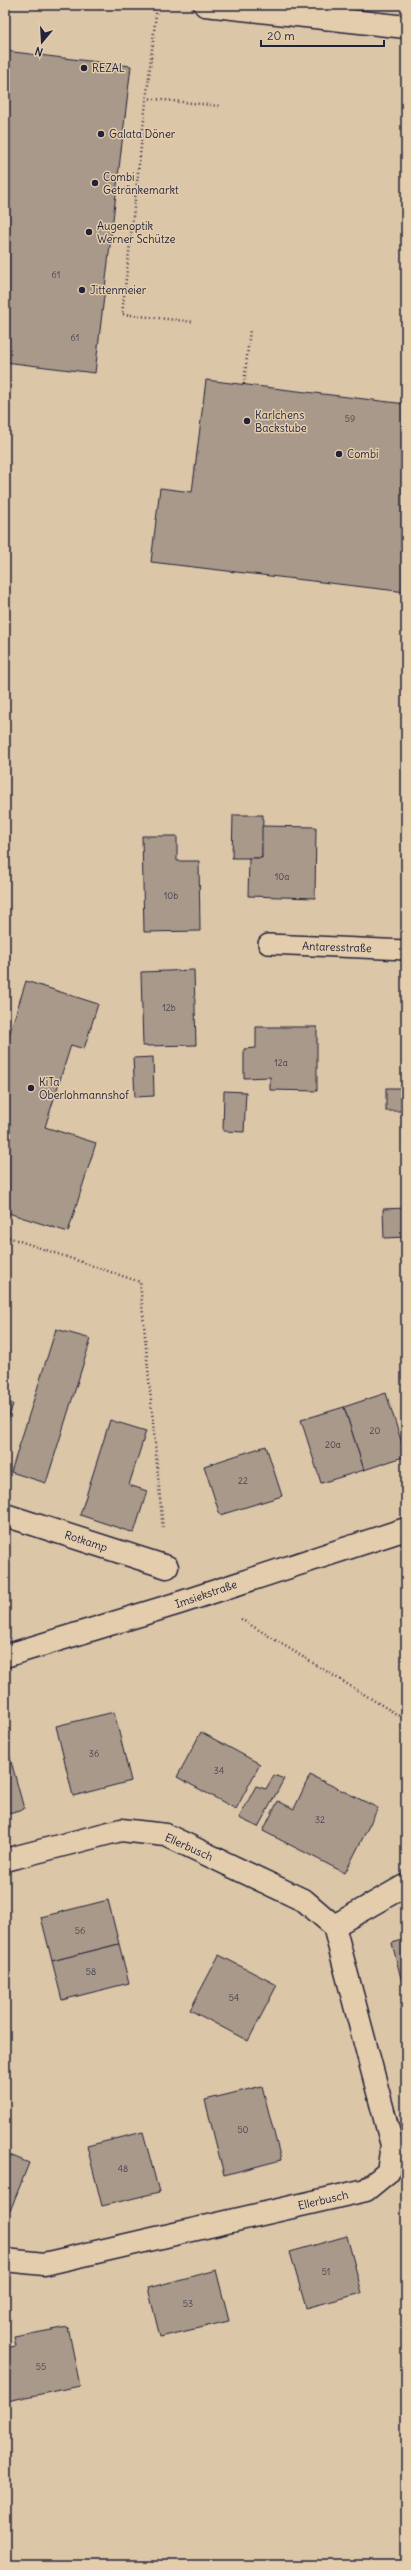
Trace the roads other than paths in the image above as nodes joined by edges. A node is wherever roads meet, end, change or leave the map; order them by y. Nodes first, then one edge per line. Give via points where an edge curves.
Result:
1 (205, 5) edge
2 (406, 27) edge
3 (268, 944) dead end
4 (406, 950) edge
5 (5, 1515) edge
6 (406, 1529) edge
7 (167, 1567) road end
8 (5, 1656) edge
9 (5, 1860) edge
10 (406, 1884) edge
11 (334, 1926) junction
12 (5, 2260) edge

1 - 2 street
3 - 4 lane, Antaresstraße
5 - 7 street, Rotkamp
6 - 8 street, Imsiekstraße
9 - 11 street, Ellerbusch via 121,1830 166,1835 305,1901
10 - 11 street
11 - 12 street, Ellerbusch via 392,2145 388,2172 366,2190 328,2199 44,2264

